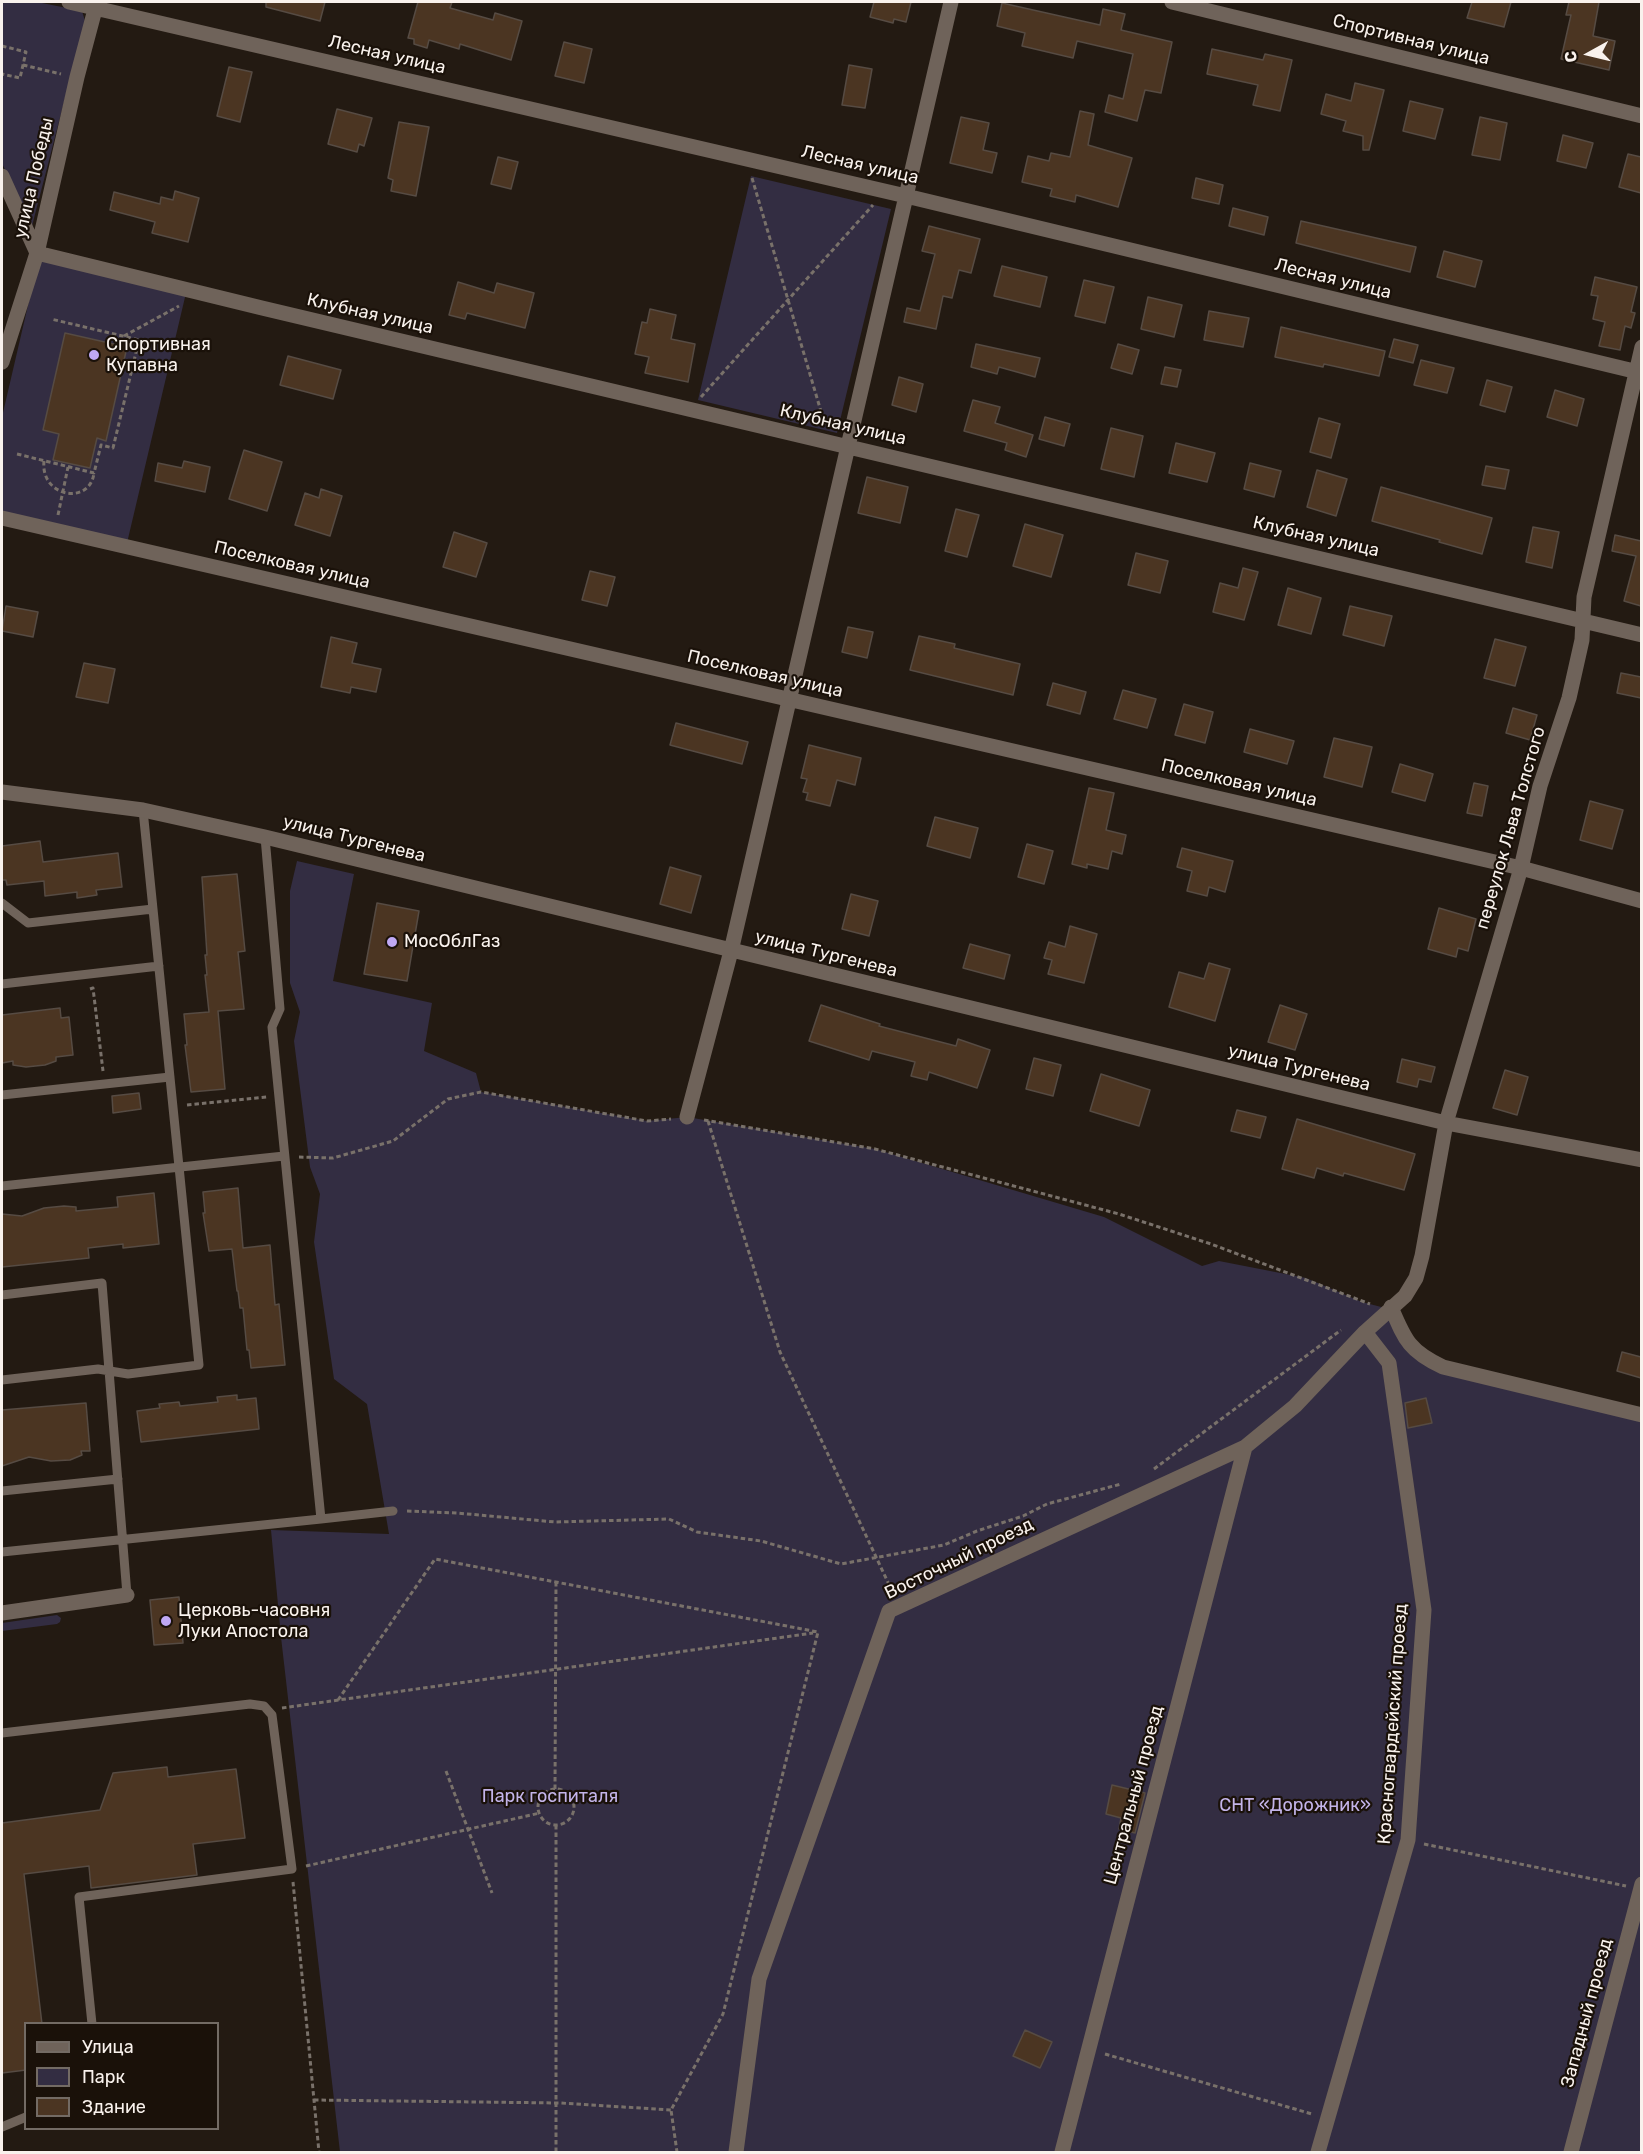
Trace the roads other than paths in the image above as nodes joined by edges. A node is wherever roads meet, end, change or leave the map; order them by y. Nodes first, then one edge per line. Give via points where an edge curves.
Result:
1 (69, 2) edge
2 (951, 2) edge
3 (1172, 2) edge
4 (96, 4) edge
5 (1641, 116) edge
6 (2, 176) edge
7 (906, 196) junction
8 (37, 253) junction
9 (1641, 347) edge
10 (2, 362) edge
11 (1639, 373) edge
12 (848, 447) junction
13 (2, 518) edge
14 (1583, 619) junction
15 (1641, 635) edge
16 (789, 700) junction
17 (2, 792) edge
18 (143, 810) junction
19 (264, 837) junction
20 (1521, 868) junction
21 (1641, 901) edge
22 (2, 903) edge
23 (153, 909) junction
24 (731, 951) junction
25 (159, 966) junction
26 (2, 984) edge
27 (170, 1077) junction
28 (2, 1095) edge
29 (687, 1117) road end
30 (1446, 1123) junction
31 (284, 1156) junction
32 (1641, 1160) edge
33 (179, 1167) junction
34 (2, 1186) edge
35 (2, 1295) edge
36 (1390, 1308) junction
37 (1365, 1332) junction
38 (109, 1371) junction
39 (2, 1380) edge
40 (1641, 1415) edge
41 (1245, 1447) junction
42 (118, 1479) junction
43 (2, 1491) edge
44 (393, 1510) road end
45 (321, 1519) junction
46 (123, 1540) junction
47 (2, 1552) edge
48 (127, 1594) joint
49 (2, 1612) edge
50 (2, 1733) edge
51 (1641, 1887) edge
52 (92, 2022) edge
53 (24, 2118) edge
54 (2, 2127) edge
55 (736, 2152) edge
56 (1062, 2152) edge
57 (1318, 2152) edge
58 (1571, 2152) edge

1 - 4 street, Лесная улица
2 - 7 street
3 - 5 street, Спортивная улица
4 - 7 street, Лесная улица
4 - 8 street, улица Победы
6 - 8 street
7 - 11 street, Лесная улица
7 - 12 street
8 - 10 street, улица Победы
8 - 12 street, Клубная улица
9 - 11 street, переулок Льва Толстого
11 - 14 street, переулок Льва Толстого via 1584,597
12 - 14 street, Клубная улица
12 - 16 street
13 - 16 street, Поселковая улица
14 - 15 street, Клубная улица
14 - 20 street, переулок Льва Толстого via 1569,698 1540,786
16 - 20 street, Поселковая улица
16 - 24 street
17 - 18 street, улица Тургенева
18 - 19 street, улица Тургенева
18 - 23 lane
19 - 24 street, улица Тургенева
19 - 31 lane via 280,1009 272,1028
20 - 21 street, Поселковая улица
20 - 30 street, переулок Льва Толстого
22 - 23 lane via 28,924
23 - 25 lane
24 - 29 street
24 - 30 street, улица Тургенева
25 - 26 lane
25 - 27 lane
27 - 28 lane
27 - 33 lane
30 - 32 street, улица Тургенева
30 - 36 street, переулок Льва Толстого via 1416,1278 1405,1296
31 - 33 lane
31 - 45 lane
33 - 34 lane
33 - 38 lane via 199,1365 128,1374
35 - 38 lane via 102,1283
36 - 37 street, Восточный проезд
36 - 40 street via 1416,1351 1443,1367
37 - 41 street, Восточный проезд via 1295,1406
37 - 57 street, Красногвардейский проезд via 1389,1363 1424,1610 1408,1840
38 - 39 lane
38 - 42 lane
41 - 55 street, Восточный проезд via 889,1611 759,1978
41 - 56 street, Центральный проезд
42 - 43 lane
42 - 46 lane
44 - 45 lane
45 - 46 lane
46 - 47 lane
46 - 48 lane
48 - 49 street
50 - 52 lane via 250,1704 268,1710 274,1725 292,1869 80,1897
51 - 58 street, Западный проезд
53 - 54 lane

